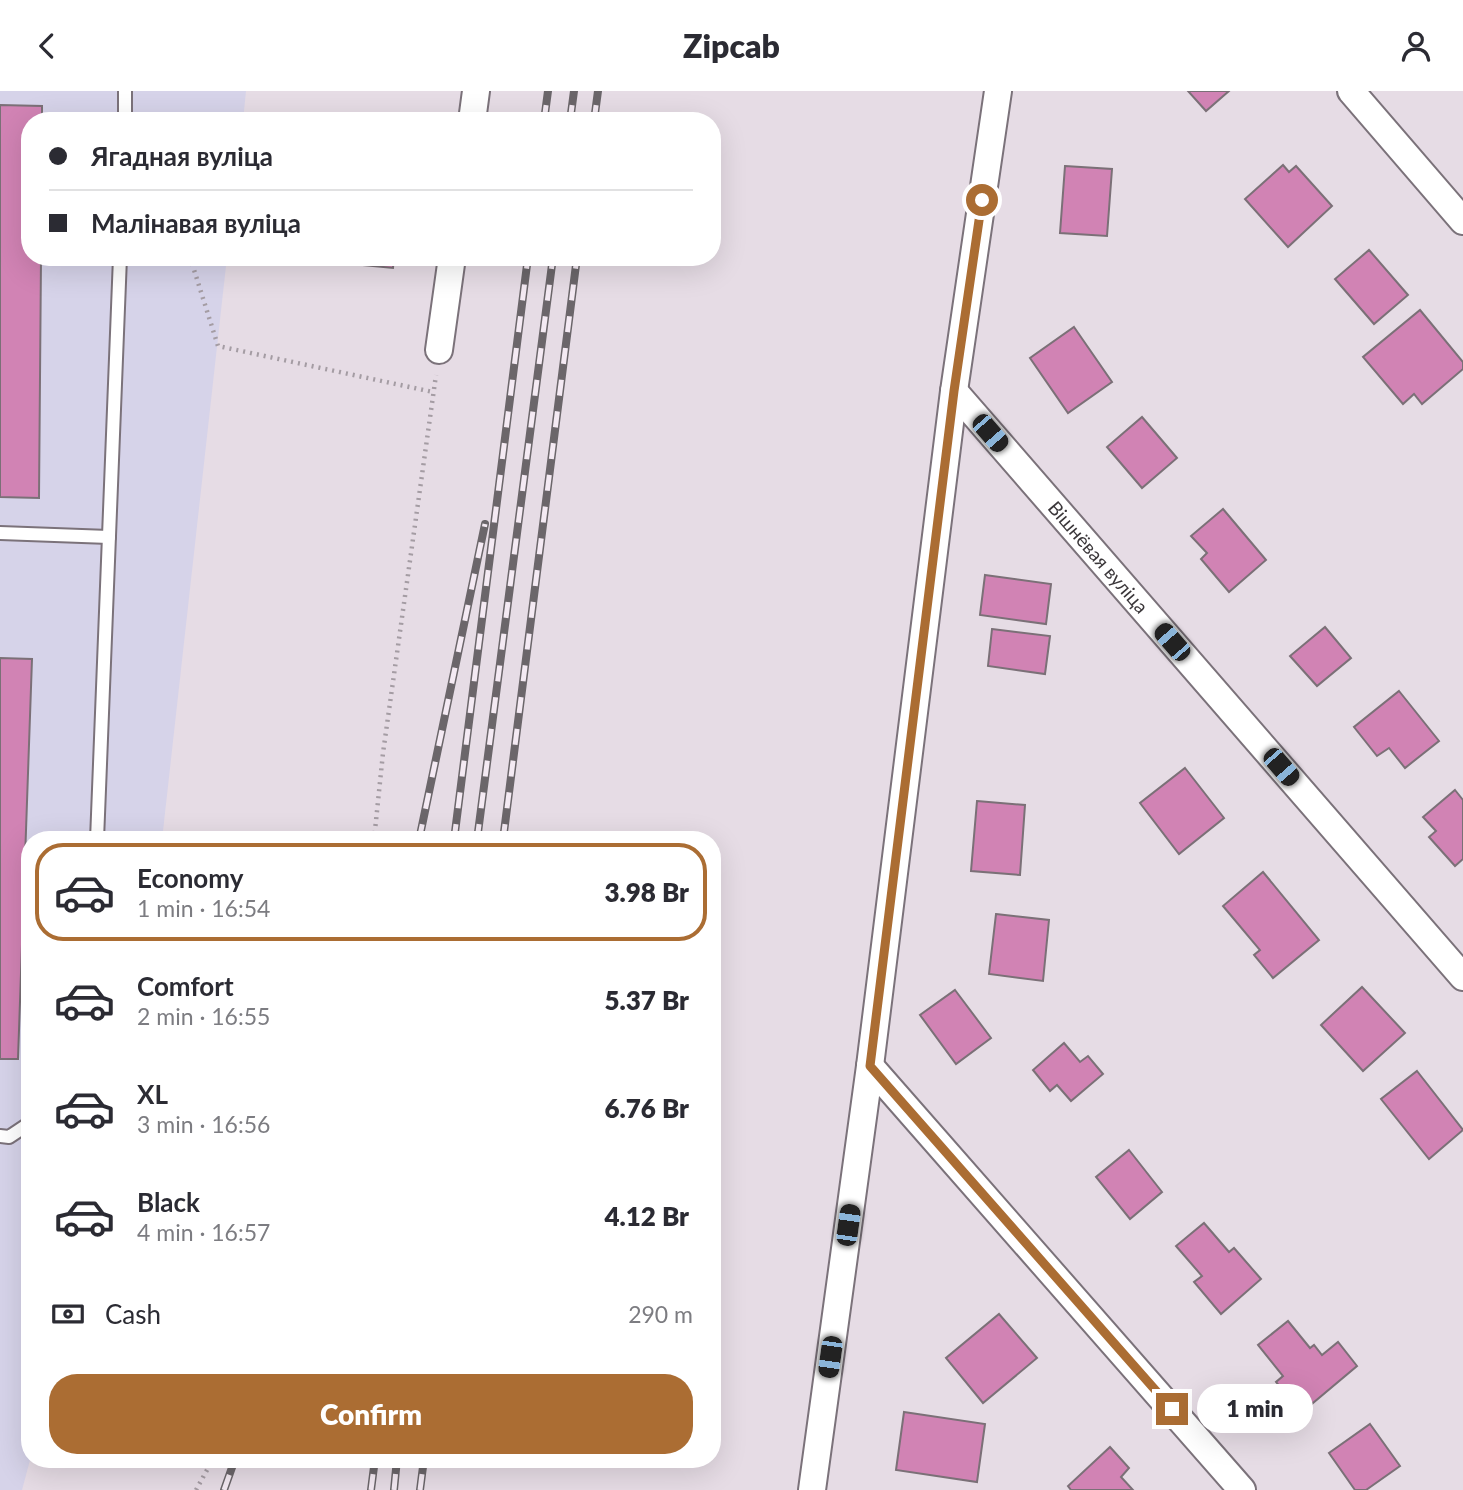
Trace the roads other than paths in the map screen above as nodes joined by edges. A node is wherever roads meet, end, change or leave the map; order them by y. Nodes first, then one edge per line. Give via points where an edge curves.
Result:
1 (125, 91) edge
2 (476, 91) edge
3 (998, 91) edge
4 (1351, 91) edge
5 (125, 112) edge
6 (473, 112) edge
7 (1463, 221) edge
8 (120, 266) edge
9 (451, 266) edge
10 (439, 350) road end
11 (954, 391) junction
12 (0, 533) edge
13 (109, 537) junction
14 (97, 831) edge
15 (1463, 977) edge
16 (870, 1066) junction
17 (21, 1129) edge
18 (0, 1136) edge
19 (811, 1490) edge
20 (1242, 1490) edge

1 - 5 lane
2 - 6 street
3 - 11 street
4 - 7 street
8 - 13 lane
9 - 10 street
11 - 15 street, Вішнёвая вуліца
11 - 16 street
12 - 13 lane
13 - 14 lane
16 - 19 street
16 - 20 street
17 - 18 lane via 9,1137

